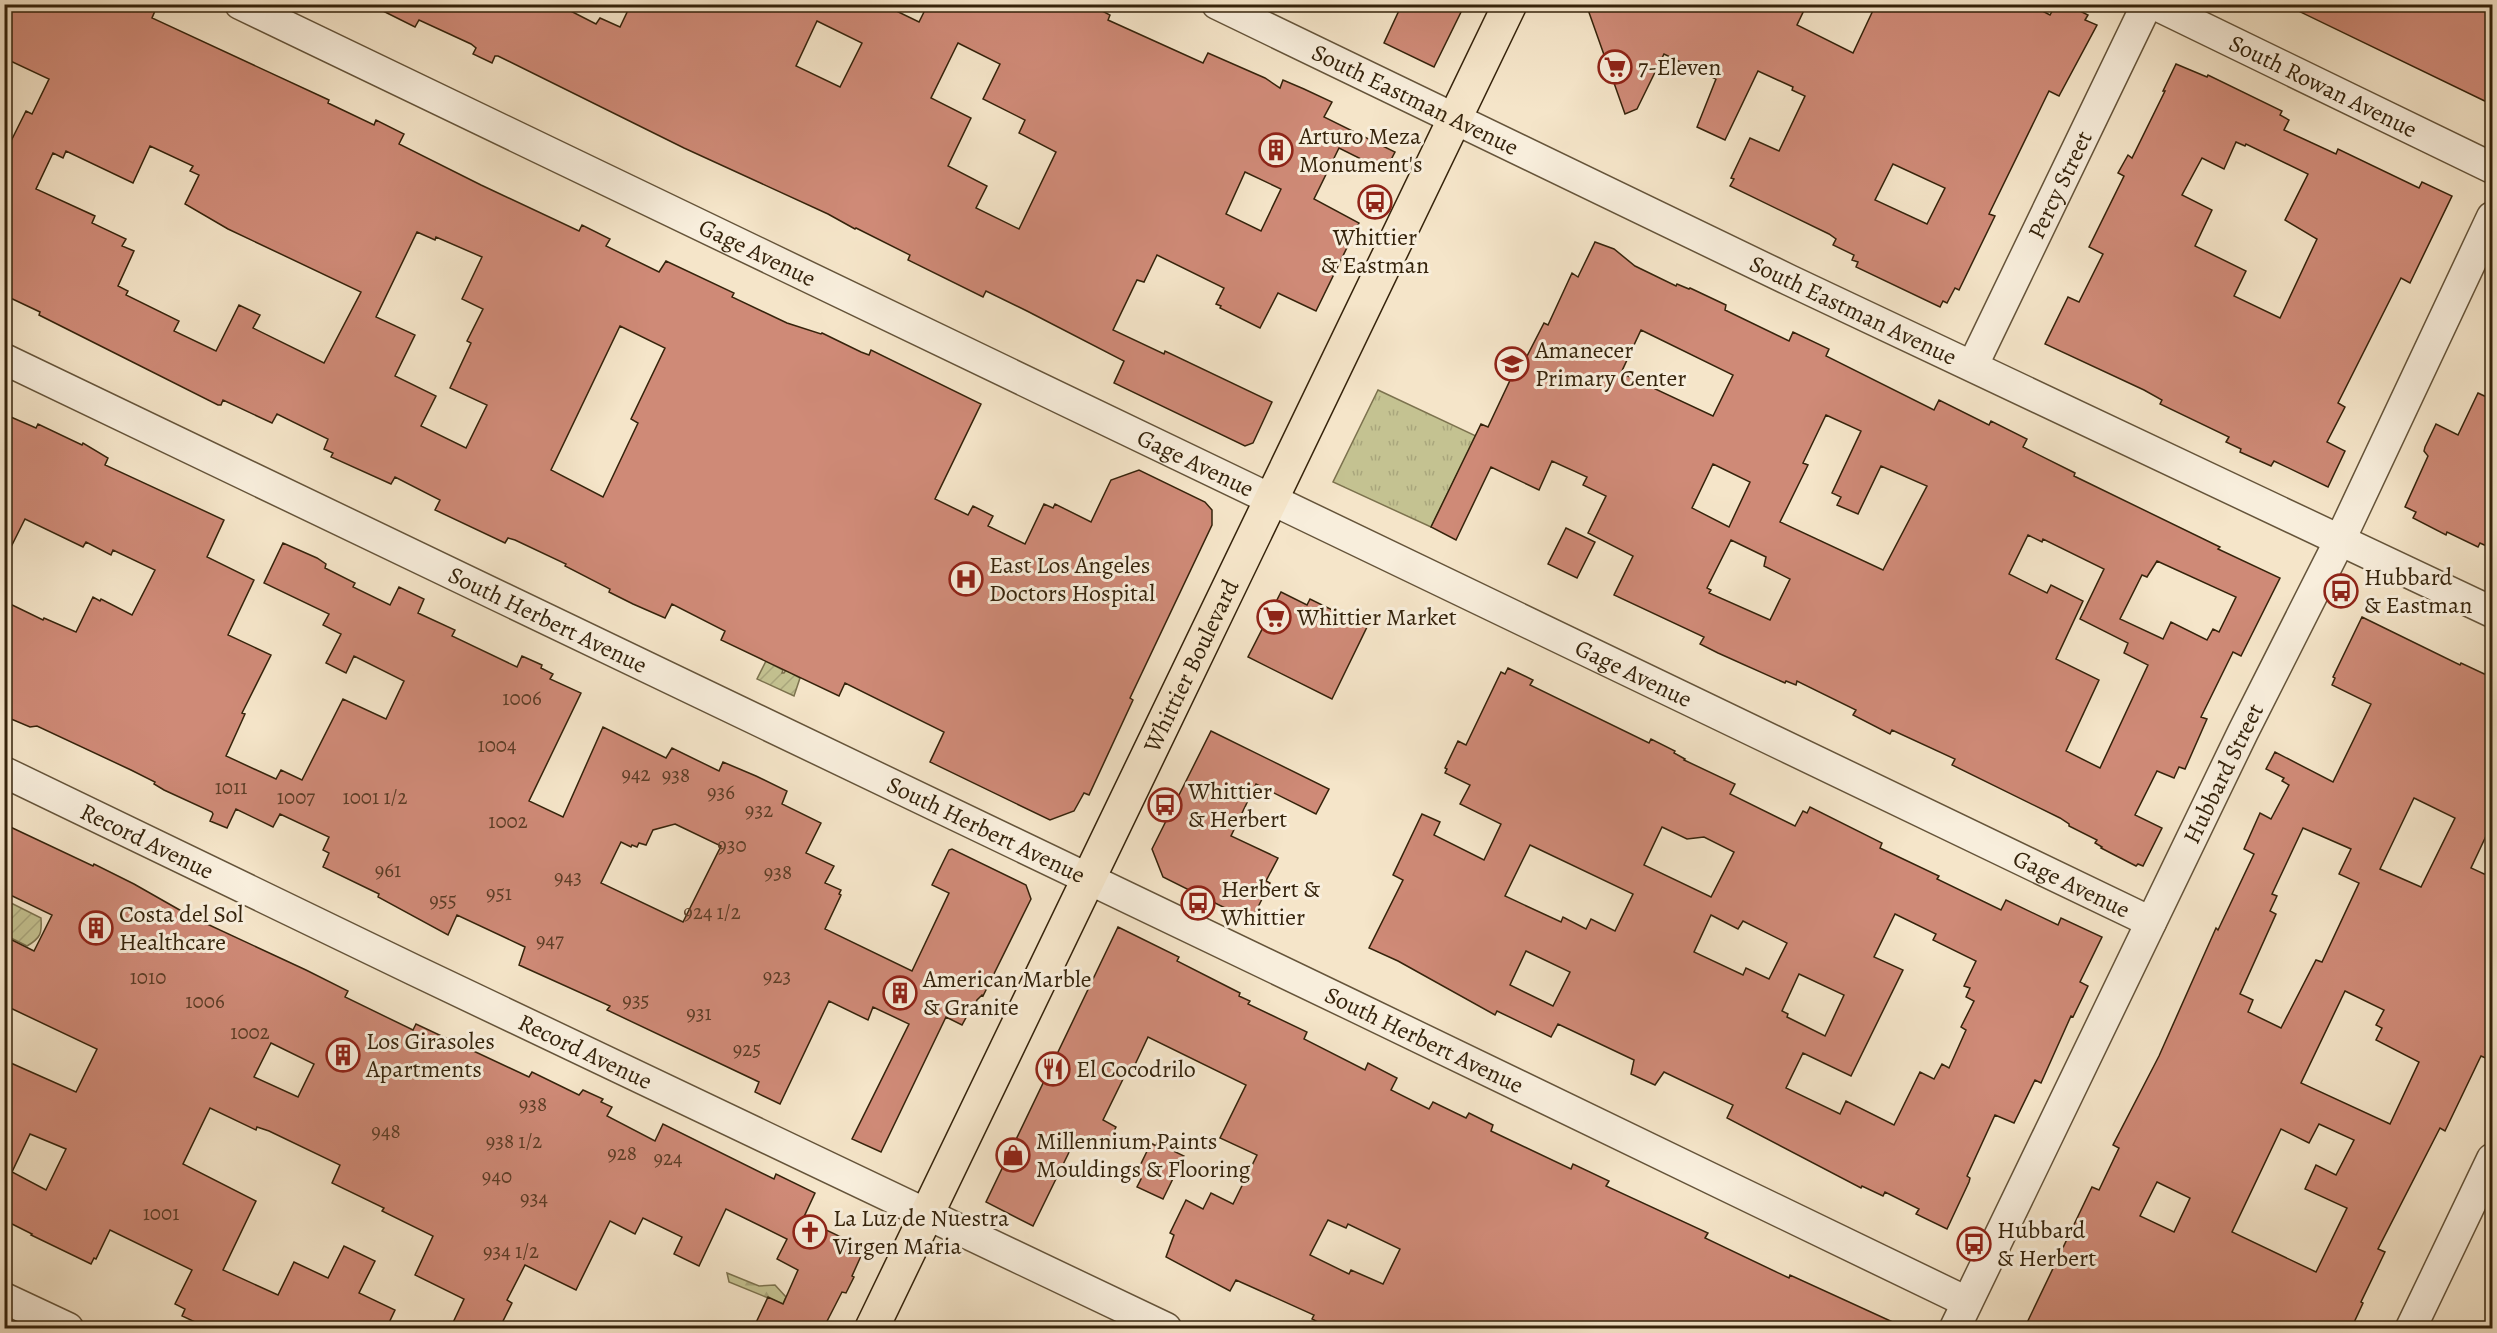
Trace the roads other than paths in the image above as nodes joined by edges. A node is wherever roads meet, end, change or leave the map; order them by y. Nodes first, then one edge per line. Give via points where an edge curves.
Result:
1 (240, 4) edge
2 (1217, 4) edge
3 (1510, 4) edge
4 (2147, 4) edge
5 (2154, 4) edge
6 (1455, 119) junction
7 (2493, 168) edge
8 (2493, 217) edge
9 (4, 359) edge
10 (1973, 365) junction
11 (1271, 499) junction
12 (2340, 540) junction
13 (2493, 612) edge
14 (4, 772) edge
15 (1089, 880) junction
16 (2151, 922) junction
17 (2493, 1159) edge
18 (927, 1215) junction
19 (4, 1298) edge
20 (1961, 1316) edge
21 (68, 1329) edge
22 (872, 1329) edge
23 (1166, 1329) edge
24 (2410, 1329) edge

1 - 11 street, Gage Avenue
2 - 6 street, South Eastman Avenue
3 - 6 main road, Whittier Boulevard
4 - 10 street, Percy Street
5 - 7 street, South Rowan Avenue
6 - 10 street, South Eastman Avenue
6 - 11 main road, Whittier Boulevard
8 - 12 street, Hubbard Street
9 - 15 street, South Herbert Avenue
10 - 12 street, South Eastman Avenue
11 - 15 main road, Whittier Boulevard
11 - 16 street, Gage Avenue
12 - 13 street, South Eastman Avenue
12 - 16 street, Hubbard Street
14 - 18 street, Record Avenue
15 - 18 main road, Whittier Boulevard
15 - 20 street, South Herbert Avenue via 1274,966
16 - 20 street, Hubbard Street
17 - 24 street
18 - 22 main road, Whittier Boulevard
18 - 23 street, Record Avenue
19 - 21 street

